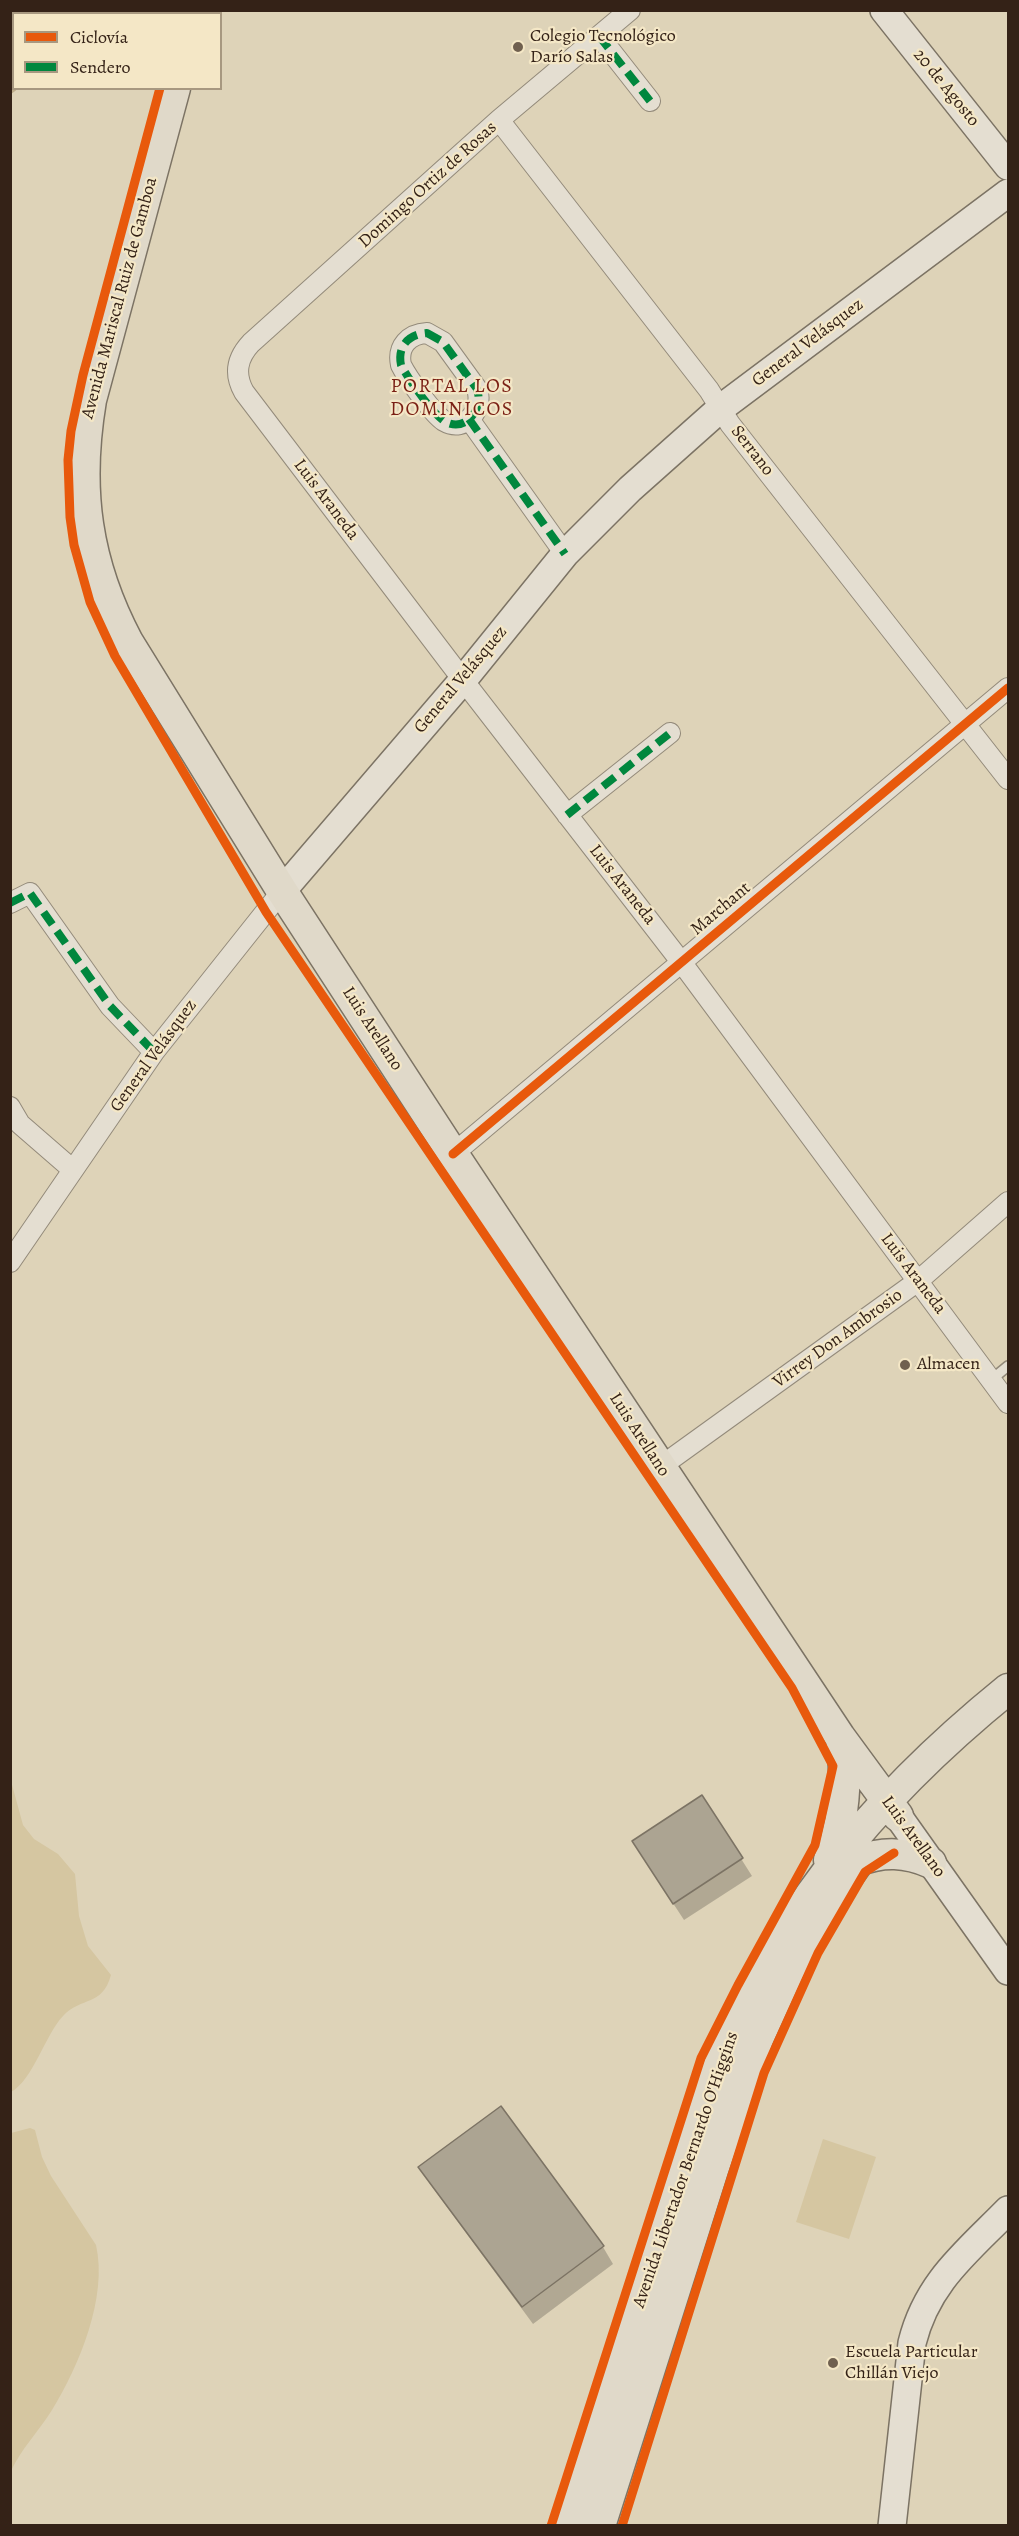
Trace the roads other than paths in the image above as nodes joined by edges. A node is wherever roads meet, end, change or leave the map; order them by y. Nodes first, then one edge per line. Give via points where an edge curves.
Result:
1 (630, 10) edge
2 (884, 10) edge
3 (599, 36) junction
4 (174, 90) edge
5 (650, 101) dead end
6 (499, 120) junction
7 (1008, 166) edge
8 (1008, 193) edge
9 (238, 368) joint
10 (721, 408) junction
11 (469, 419) junction
12 (565, 554) junction
13 (463, 680) junction
14 (1008, 688) edge
15 (966, 724) junction
16 (670, 733) dead end
17 (1008, 779) edge
18 (567, 815) junction
19 (282, 891) junction
20 (10, 903) edge
21 (682, 963) junction
22 (154, 1052) junction
23 (10, 1107) edge
24 (453, 1154) junction
25 (73, 1170) junction
26 (1008, 1202) edge
27 (10, 1262) edge
28 (918, 1281) junction
29 (1008, 1366) edge
30 (991, 1380) junction
31 (1008, 1403) edge
32 (660, 1467) junction
33 (1008, 1689) edge
34 (1008, 1714) edge
35 (840, 1737) junction
36 (892, 1808) junction
37 (858, 1861) junction
38 (931, 1863) junction
39 (817, 1884) junction
40 (1008, 1971) edge
41 (1008, 2210) edge
42 (570, 2526) edge
43 (600, 2526) edge
44 (892, 2526) edge

1 - 3 street, Domingo Ortiz de Rosas
2 - 7 street, 20 de Agosto
3 - 5 street
3 - 6 street, Domingo Ortiz de Rosas
4 - 19 main road, Avenida Mariscal Ruiz de Gamboa via 91,400 84,456 85,512 96,567 115,618
6 - 9 street, Domingo Ortiz de Rosas via 251,344
6 - 10 street, Serrano
8 - 10 street, General Velásquez
9 - 13 street, Luis Araneda via 244,392
10 - 12 street, General Velásquez via 630,489
10 - 15 street, Serrano
11 - 11 street via 478,407 479,395 443,342 427,333 409,338 400,353 404,370 443,420 455,424
11 - 12 street
12 - 13 street, General Velásquez
13 - 18 street, Luis Araneda
13 - 19 street, General Velásquez
14 - 15 street, Marchant
15 - 17 street, Serrano
15 - 21 street, Marchant
16 - 18 street
18 - 21 street, Luis Araneda
19 - 22 street, General Velásquez
19 - 24 main road, Luis Arellano
20 - 22 street via 30,893 110,1006
21 - 24 street, Marchant
21 - 28 street, Luis Araneda
22 - 25 street, General Velásquez
23 - 25 street via 20,1125
24 - 32 main road, Luis Arellano
25 - 27 street, General Velásquez
26 - 28 street, Virrey Don Ambrosio
28 - 30 street, Luis Araneda
28 - 32 street, Virrey Don Ambrosio
29 - 30 lane
30 - 31 street, Luis Araneda
32 - 35 main road, Luis Arellano
33 - 36 main road, Avenida Libertador Bernardo O'Higgins via 935,1754
34 - 36 main road, Avenida Libertador Bernardo O'Higgins
35 - 36 main road, Luis Arellano
35 - 39 main road via 844,1804 834,1845
36 - 37 main road, Avenida Libertador Bernardo O'Higgins
36 - 38 street, Luis Arellano
36 - 39 main road, Avenida Libertador Bernardo O'Higgins
37 - 38 main road via 894,1853
37 - 43 main road, Avenida Libertador Bernardo O'Higgins via 790,1969 758,2039
38 - 40 street, Luis Arellano
39 - 42 main road, Avenida Libertador Bernardo O'Higgins via 773,1950 723,2051
41 - 44 street via 941,2279 917,2324

